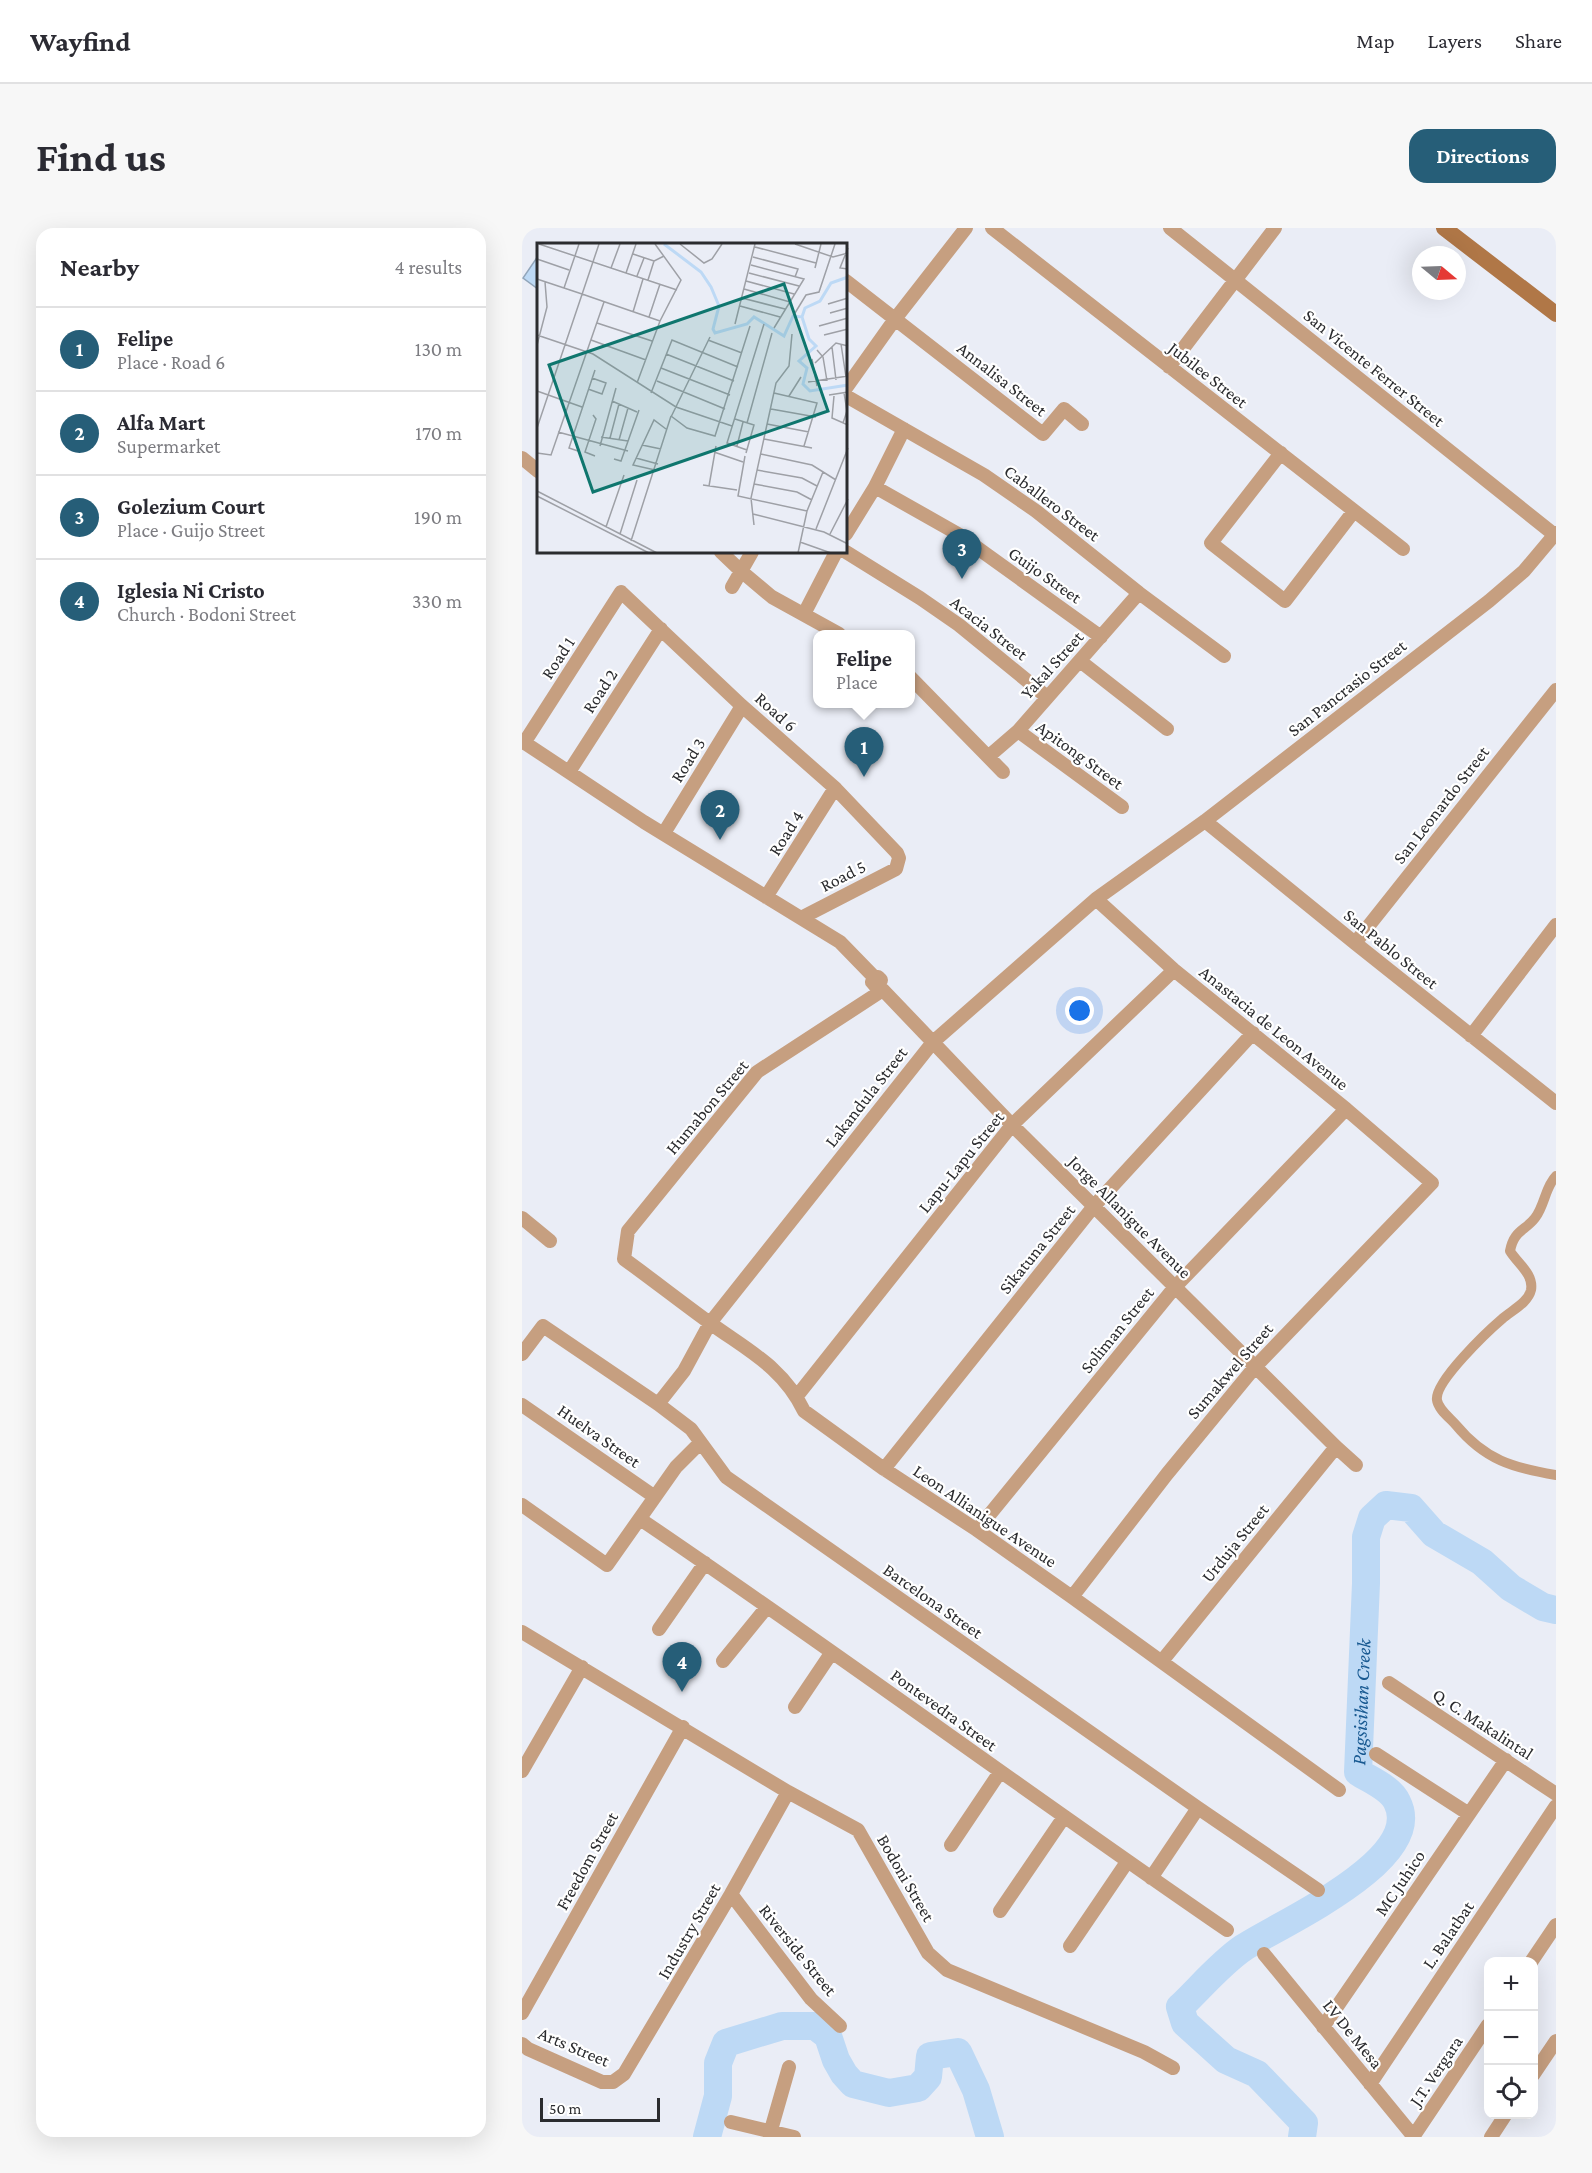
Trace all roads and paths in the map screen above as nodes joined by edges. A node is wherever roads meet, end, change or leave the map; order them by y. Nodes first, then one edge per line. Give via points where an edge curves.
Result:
1 (966, 228) edge
2 (992, 228) edge
3 (1170, 228) edge
4 (1275, 228) edge
5 (1444, 228) edge
6 (1235, 280) junction
7 (848, 283) edge
8 (1556, 314) edge
9 (896, 319) junction
10 (1169, 367) junction
11 (848, 385) edge
12 (848, 397) edge
13 (1082, 424) dead end
14 (904, 429) junction
15 (1281, 453) junction
16 (522, 458) edge
17 (537, 470) edge
18 (875, 487) junction
19 (1354, 510) junction
20 (848, 531) edge
21 (1556, 535) edge
22 (1404, 549) dead end
23 (848, 553) edge
24 (723, 554) edge
25 (751, 554) edge
26 (835, 554) edge
27 (741, 571) junction
28 (732, 587) dead end
29 (621, 592) joint
30 (1139, 593) junction
31 (804, 614) junction
32 (661, 629) junction
33 (832, 630) edge
34 (1101, 637) junction
35 (1224, 656) dead end
36 (1080, 661) junction
37 (915, 682) edge
38 (1556, 690) edge
39 (1047, 697) junction
40 (742, 706) junction
41 (1167, 729) dead end
42 (1018, 731) junction
43 (523, 742) edge
44 (989, 756) junction
45 (569, 772) junction
46 (1003, 772) dead end
47 (835, 788) junction
48 (1122, 807) dead end
49 (1205, 821) junction
50 (664, 833) junction
51 (1151, 860) joint
52 (899, 864) joint
53 (766, 897) junction
54 (1096, 899) junction
55 (801, 918) junction
56 (1556, 925) edge
57 (1355, 943) junction
58 (1174, 970) junction
59 (878, 983) junction
60 (1253, 1033) junction
61 (1471, 1036) junction
62 (933, 1041) junction
63 (1556, 1103) edge
64 (1346, 1108) junction
65 (1012, 1125) junction
66 (1556, 1176) edge
67 (1432, 1183) joint
68 (1094, 1206) junction
69 (522, 1218) edge
70 (550, 1240) dead end
71 (624, 1258) joint
72 (1175, 1287) junction
73 (710, 1323) junction
74 (522, 1354) edge
75 (1255, 1367) junction
76 (797, 1396) junction
77 (658, 1404) junction
78 (522, 1405) edge
79 (700, 1443) junction
80 (1336, 1447) junction
81 (1356, 1465) dead end
82 (884, 1469) junction
83 (1556, 1475) edge
84 (655, 1497) junction
85 (522, 1505) edge
86 (640, 1519) junction
87 (977, 1530) junction
88 (705, 1563) junction
89 (1072, 1597) junction
90 (767, 1607) junction
91 (659, 1629) dead end
92 (522, 1632) edge
93 (832, 1652) junction
94 (723, 1661) dead end
95 (1162, 1661) junction
96 (582, 1667) junction
97 (1389, 1683) dead end
98 (795, 1707) dead end
99 (683, 1727) junction
100 (1376, 1755) dead end
101 (1506, 1760) junction
102 (522, 1771) edge
103 (1000, 1772) junction
104 (1339, 1790) dead end
105 (788, 1792) junction
106 (1556, 1794) edge
107 (1556, 1806) edge
108 (1198, 1808) junction
109 (1469, 1814) junction
110 (1064, 1817) junction
111 (951, 1845) dead end
112 (1127, 1862) junction
113 (1151, 1878) junction
114 (1318, 1890) dead end
115 (731, 1894) junction
116 (1000, 1911) dead end
117 (1556, 1925) edge
118 (1227, 1930) dead end
119 (1070, 1946) dead end
120 (1264, 1954) dead end
121 (1534, 1957) edge
122 (522, 2013) edge
123 (840, 2026) dead end
124 (1323, 2027) junction
125 (1484, 2031) edge
126 (1556, 2041) edge
127 (522, 2044) edge
128 (789, 2067) dead end
129 (1538, 2067) edge
130 (1173, 2068) dead end
131 (613, 2082) joint
132 (1370, 2084) junction
133 (1503, 2119) edge
134 (731, 2122) dead end
135 (770, 2134) edge
136 (794, 2137) edge
137 (1414, 2137) edge
138 (1491, 2137) edge

1 - 9 street
2 - 10 street, Jubilee Street
3 - 6 street, San Vicente Ferrer Street
4 - 6 street
5 - 8 main road
6 - 10 street
6 - 21 street, San Vicente Ferrer Street
7 - 9 street
9 - 11 street
9 - 13 street, Annalisa Street via 1043,434 1064,409
10 - 15 street, Jubilee Street
12 - 14 street, Caballero Street
14 - 18 street
14 - 30 street, Caballero Street via 984,475 1036,511
15 - 19 street, Jubilee Street
15 - 19 street via 1211,543 1286,601
16 - 17 street
18 - 20 street
18 - 34 street, Guijo Street via 958,534
19 - 22 street, Jubilee Street
21 - 49 street, San Pancrasio Street via 1524,571 1489,601
23 - 39 street, Acacia Street via 959,626
24 - 27 street
25 - 27 street
26 - 31 street
27 - 28 street
27 - 31 street via 772,597
29 - 32 street, Road 6
29 - 43 street, Road 1
30 - 34 street, Yakal Street
30 - 35 street, Caballero Street
31 - 33 street
32 - 40 street, Road 6
32 - 45 street, Road 2
34 - 36 street, Yakal Street
36 - 39 street, Yakal Street
36 - 41 street
37 - 44 street
38 - 57 street, San Leonardo Street
39 - 42 street, Yakal Street
40 - 47 street, Road 6
40 - 50 street, Road 3
42 - 44 street, Yakal Street
42 - 48 street, Apitong Street
43 - 45 street, Jorge Allanigue Avenue
44 - 46 street
45 - 50 street, Jorge Allanigue Avenue
47 - 52 street, Road 6 via 897,853
47 - 53 street, Road 4
49 - 51 street, San Pancrasio Street
49 - 57 street, San Pablo Street
50 - 53 street, Jorge Allanigue Avenue
51 - 54 street, Lakandula Street
52 - 55 street, Road 5 via 889,873
53 - 55 street, Jorge Allanigue Avenue
54 - 58 street, Anastacia de Leon Avenue
54 - 62 street, Lakandula Street
55 - 59 street, Jorge Allanigue Avenue via 840,942
56 - 61 street
57 - 61 street, San Pablo Street
58 - 60 street, Anastacia de Leon Avenue
58 - 65 street, Lapu-Lapu Street
59 - 62 street, Jorge Allanigue Avenue
59 - 71 street, Humabon Street via 757,1072 628,1231
60 - 64 street, Anastacia de Leon Avenue
60 - 68 street, Sikatuna Street
61 - 63 street, San Pablo Street
62 - 65 street, Jorge Allanigue Avenue
62 - 73 street, Lakandula Street
64 - 67 street, Anastacia de Leon Avenue
64 - 72 street, Soliman Street
65 - 68 street, Jorge Allanigue Avenue
65 - 76 street, Lapu-Lapu Street
66 - 83 street via 1535,1218 1520,1230 1510,1251 1532,1282 1529,1296 1470,1350 1436,1396 1449,1418 1484,1452 1525,1470
67 - 75 street, Sumakwel Street
68 - 72 street, Jorge Allanigue Avenue
68 - 82 street, Sikatuna Street
69 - 70 street
71 - 73 street, Leon Allianigue Avenue
72 - 75 street, Jorge Allanigue Avenue
72 - 87 street, Soliman Street
73 - 76 street, Leon Allianigue Avenue via 765,1360
73 - 77 street, Lakandula Street via 684,1371
74 - 77 street, Barcelona Street via 543,1326
75 - 80 street, Jorge Allanigue Avenue
75 - 89 street, Sumakwel Street
76 - 82 street, Leon Allianigue Avenue via 804,1411
77 - 79 street, Barcelona Street via 690,1429
78 - 84 street, Huelva Street
79 - 84 street via 676,1467
79 - 108 street, Barcelona Street via 726,1477
80 - 81 street, Jorge Allanigue Avenue
80 - 95 street, Urduja Street
82 - 87 street, Leon Allianigue Avenue
84 - 86 street
85 - 86 street via 607,1565
86 - 88 street, Pontevedra Street
87 - 89 street, Leon Allianigue Avenue
88 - 90 street, Pontevedra Street
88 - 91 street
89 - 95 street, Leon Allianigue Avenue
90 - 93 street, Pontevedra Street
90 - 94 street
92 - 96 street, Bodoni Street
93 - 98 street
93 - 103 street, Pontevedra Street
95 - 104 street, Leon Allianigue Avenue
96 - 99 street, Bodoni Street
96 - 102 street
97 - 101 street, Q. C. Makalintal
99 - 105 street, Bodoni Street
99 - 122 street, Freedom Street
100 - 109 street
101 - 106 street, Q. C. Makalintal
101 - 109 street, MC Juhico
103 - 110 street, Pontevedra Street
103 - 111 street
105 - 115 street, Industry Street
105 - 130 street, Bodoni Street via 858,1830 928,1953 947,1970 1144,2052
107 - 132 street, L. Balatbat
108 - 113 street
108 - 114 street, Barcelona Street
109 - 124 street, MC Juhico
110 - 112 street, Pontevedra Street
110 - 116 street
112 - 113 street, Pontevedra Street
112 - 119 street
113 - 118 street, Pontevedra Street
115 - 123 street, Riverside Street via 811,1999
115 - 131 street, Industry Street via 636,2057
117 - 121 street
120 - 124 street, LV De Mesa
124 - 132 street, LV De Mesa
125 - 137 street, J.T. Vergara
126 - 129 street
127 - 131 street, Arts Street via 602,2082
128 - 135 street
132 - 137 street, LV De Mesa
133 - 138 street
134 - 135 street
135 - 136 street

